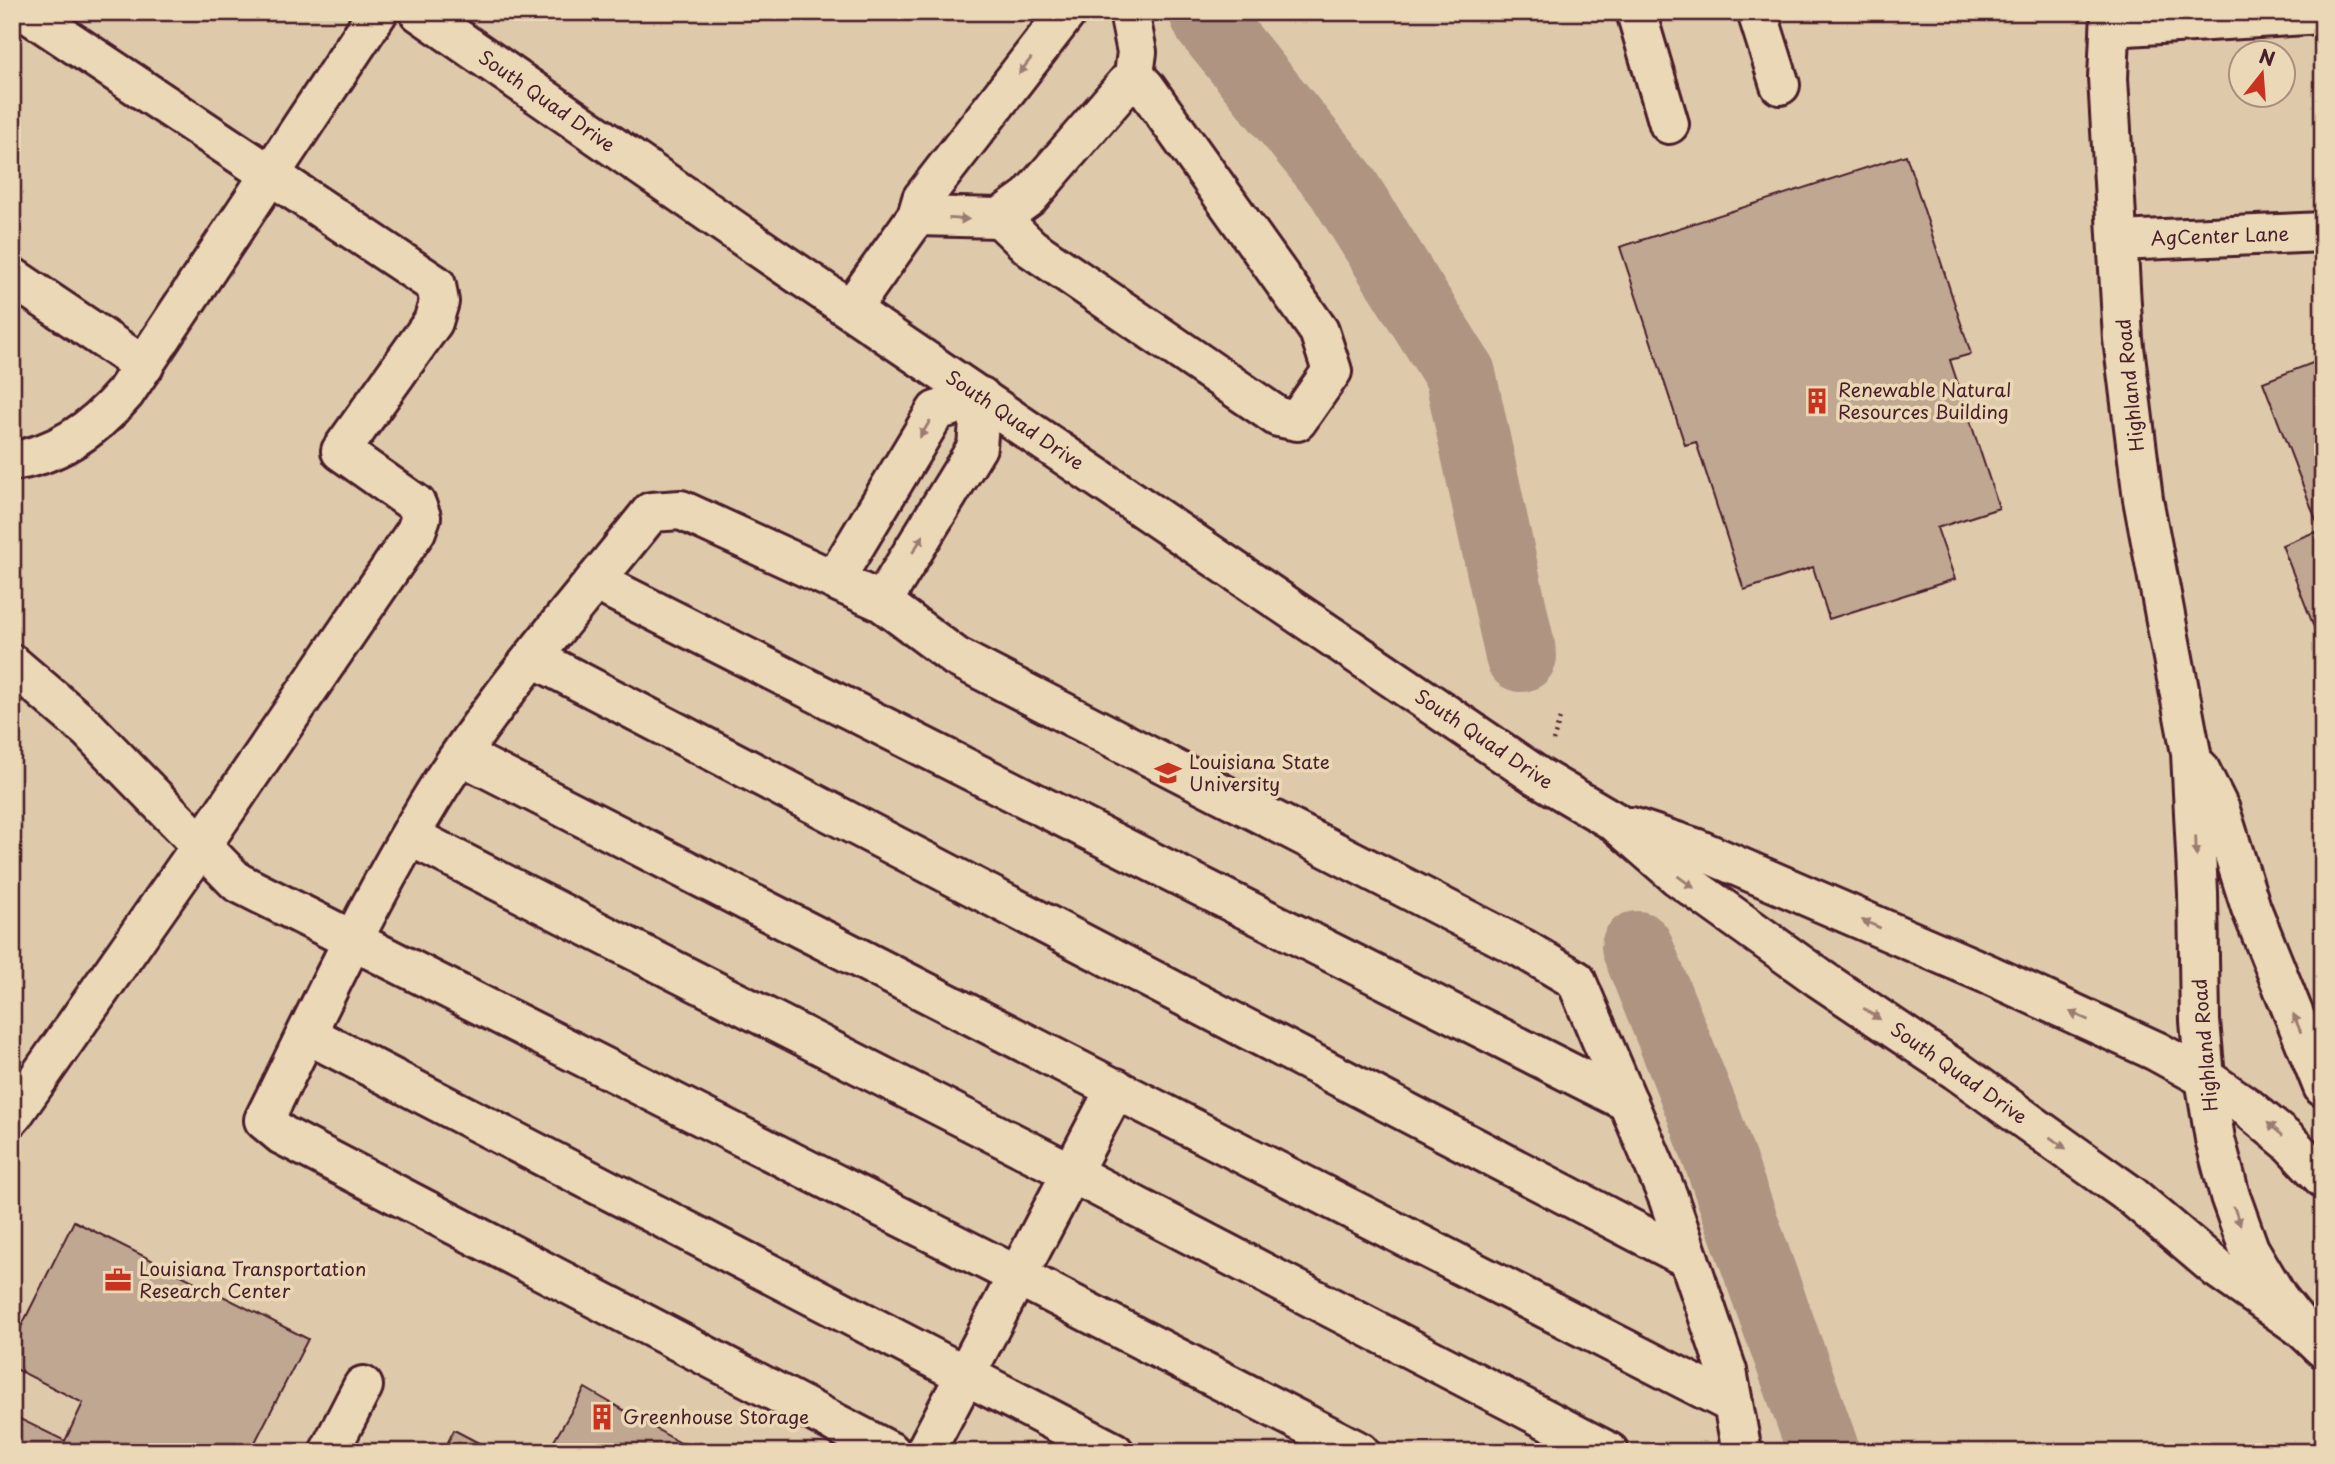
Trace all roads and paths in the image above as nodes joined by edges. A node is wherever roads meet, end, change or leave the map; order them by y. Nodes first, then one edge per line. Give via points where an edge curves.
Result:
1 (26, 12) edge
2 (378, 12) edge
3 (419, 12) edge
4 (1067, 12) edge
5 (1129, 12) edge
6 (1636, 12) edge
7 (1757, 12) edge
8 (2323, 14) edge
9 (2111, 20) edge
10 (1133, 75) junction
11 (1780, 85) dead end
12 (1669, 124) dead end
13 (270, 176) junction
14 (917, 216) junction
15 (1000, 218) junction
16 (2323, 232) edge
17 (2118, 240) junction
18 (12, 277) edge
19 (851, 309) junction
20 (144, 366) junction
21 (981, 397) junction
22 (12, 461) edge
23 (835, 579) junction
24 (595, 581) junction
25 (882, 602) junction
26 (534, 658) junction
27 (12, 664) edge
28 (1561, 715) dead end
29 (1552, 746) dead end
30 (2191, 753) junction
31 (461, 755) junction
32 (1615, 822) junction
33 (410, 836) junction
34 (201, 846) junction
35 (352, 941) junction
36 (307, 1034) junction
37 (2205, 1078) junction
38 (2323, 1087) edge
39 (1116, 1088) junction
40 (1628, 1102) junction
41 (12, 1116) edge
42 (1072, 1172) junction
43 (2323, 1178) edge
44 (1689, 1259) junction
45 (1018, 1276) junction
46 (2312, 1337) edge
47 (965, 1375) junction
48 (363, 1386) dead end
49 (1733, 1404) junction
50 (329, 1452) edge
51 (891, 1452) edge
52 (925, 1452) edge
53 (1115, 1452) edge
54 (1360, 1452) edge
55 (1609, 1452) edge
56 (1742, 1452) edge

1 - 13 street
2 - 13 street
3 - 19 street, South Quad Drive
4 -> 14 street via 922,199
5 - 10 street via 1137,51
6 - 12 street
7 - 11 street
8 - 9 street
9 - 17 street, Highland Road via 2108,78
10 - 15 street via 1029,197
10 - 15 street via 1319,331 1332,371 1297,421 1278,417 1031,248
13 - 20 street
13 - 34 street via 436,285 439,302 433,322 341,451 416,504 421,517 416,531
14 -> 15 street
14 - 19 street
16 - 17 street, AgCenter Lane
17 - 30 street, Highland Road via 2123,339 2143,499
18 - 20 street
19 - 21 street, South Quad Drive
20 - 22 street via 113,407 85,432 52,450
21 -> 23 street via 936,411
25 -> 21 street via 977,447
21 - 32 street, South Quad Drive via 1537,776
23 - 24 street via 681,510 651,512
23 - 25 street
24 - 26 street
24 - 40 street
25 - 40 street via 956,657 1576,980
26 - 31 street
26 - 44 street
27 - 34 street via 88,729
28 - 29 path
30 -> 37 street, Highland Road
38 -> 30 street, Highland Road via 2251,908 2220,810
31 - 33 street
31 - 39 street
37 -> 32 street, South Quad Drive via 2156,1051 1895,934 1695,848
32 -> 46 street, South Quad Drive via 1677,876 2132,1196 2217,1269
33 - 35 street
33 - 42 street
34 - 35 street via 237,882
34 - 41 street
35 - 36 street
35 - 45 street
36 - 47 street
36 - 51 street via 264,1120 282,1135
43 -> 37 street, South Quad Drive via 2266,1122
37 -> 46 street, Highland Road via 2230,1196 2249,1250 2278,1297
39 - 42 street
39 - 49 street
40 - 44 street
42 - 45 street
42 - 55 street
44 - 49 street via 1727,1371
45 - 47 street
45 - 54 street
47 - 52 street
47 - 53 street
48 - 50 street
49 - 56 street

